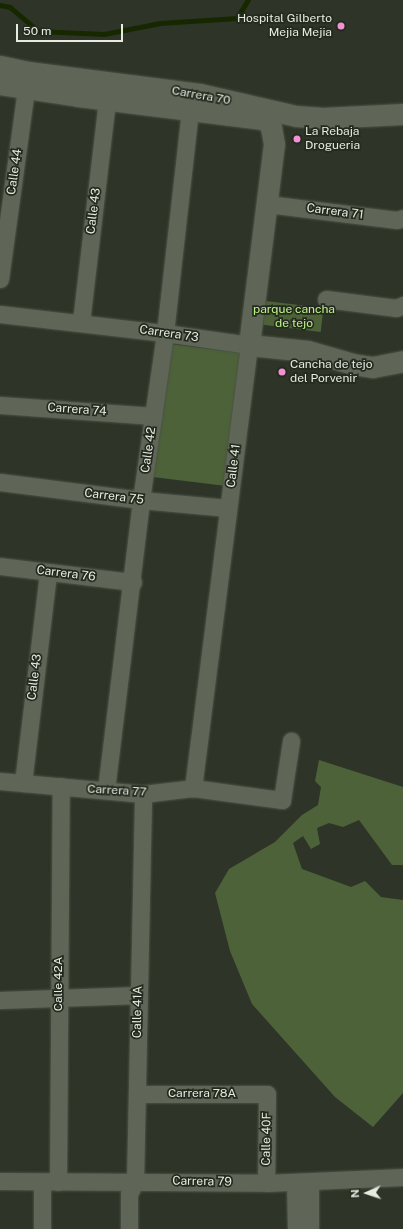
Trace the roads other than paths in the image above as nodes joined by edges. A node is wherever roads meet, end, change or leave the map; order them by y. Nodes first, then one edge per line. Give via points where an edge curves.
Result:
1 (0, 66) edge
2 (0, 84) edge
3 (26, 89) junction
4 (107, 100) junction
5 (190, 110) junction
6 (403, 114) edge
7 (296, 116) junction
8 (274, 144) junction
9 (267, 204) junction
10 (403, 218) edge
11 (0, 278) edge
12 (326, 299) dead end
13 (403, 306) edge
14 (0, 314) edge
15 (253, 316) junction
16 (81, 322) junction
17 (165, 333) junction
18 (249, 345) junction
19 (278, 348) junction
20 (403, 361) edge
21 (0, 405) edge
22 (154, 416) junction
23 (0, 482) edge
24 (141, 500) junction
25 (228, 508) junction
26 (0, 566) edge
27 (48, 572) junction
28 (133, 582) junction
29 (291, 741) dead end
30 (0, 781) edge
31 (23, 783) junction
32 (61, 786) junction
33 (194, 788) junction
34 (106, 790) junction
35 (143, 794) junction
36 (138, 995) junction
37 (59, 998) junction
38 (0, 1000) edge
39 (137, 1094) junction
40 (267, 1094) joint
41 (403, 1177) edge
42 (0, 1181) edge
43 (50, 1182) junction
44 (135, 1182) junction
45 (303, 1182) junction
46 (266, 1183) junction
47 (42, 1229) edge
48 (129, 1229) edge
49 (296, 1229) edge
50 (310, 1229) edge

1 - 7 street, Carrera 70 via 28,72 200,94
2 - 3 street, Carrera 70
3 - 4 street, Carrera 70
3 - 11 street, Calle 44
4 - 5 street, Carrera 70
4 - 16 street, Calle 43
5 - 8 street, Carrera 70 via 262,119 271,127
5 - 17 street, Calle 42
6 - 7 street, Carrera 70 via 323,118
7 - 8 street
8 - 9 street, Calle 41
9 - 10 street, Carrera 71 via 397,220
9 - 15 street, Calle 41
12 - 13 street via 396,308
14 - 16 street, Carrera 73
15 - 18 street, Calle 41
15 - 19 street via 259,330
16 - 17 street, Carrera 73
17 - 18 street, Carrera 73
17 - 22 street, Calle 42
18 - 19 street, Carrera 73
18 - 25 street, Calle 41
19 - 20 street, Carrera 73 via 308,351 373,367
21 - 22 street, Carrera 74
22 - 24 street, Calle 42
23 - 24 street, Carrera 75
24 - 25 street, Carrera 75
24 - 28 street, Calle 42
25 - 33 street, Calle 41
26 - 27 street, Carrera 76
27 - 28 street, Carrera 76
27 - 31 street, Calle 43
28 - 34 street, Calle 42
29 - 33 street, Carrera 77 via 282,800
30 - 31 street, Carrera 77
31 - 32 street, Carrera 77
32 - 34 street, Carrera 77
32 - 37 street, Calle 42A
33 - 35 street, Carrera 77
34 - 35 street, Carrera 77
35 - 36 street, Calle 41A
36 - 37 street
36 - 39 street, Calle 41A
37 - 38 street
37 - 43 street, Calle 42A
39 - 40 street, Carrera 78A
39 - 44 street, Calle 41A
40 - 46 street, Calle 40F
41 - 45 street, Carrera 79
42 - 43 street, Carrera 79
43 - 44 street, Carrera 79
43 - 47 street, Calle 42A
44 - 46 street, Carrera 79
44 - 48 street, Calle 41A via 129,1194
45 - 46 street, Carrera 79
45 - 49 street
45 - 50 street

